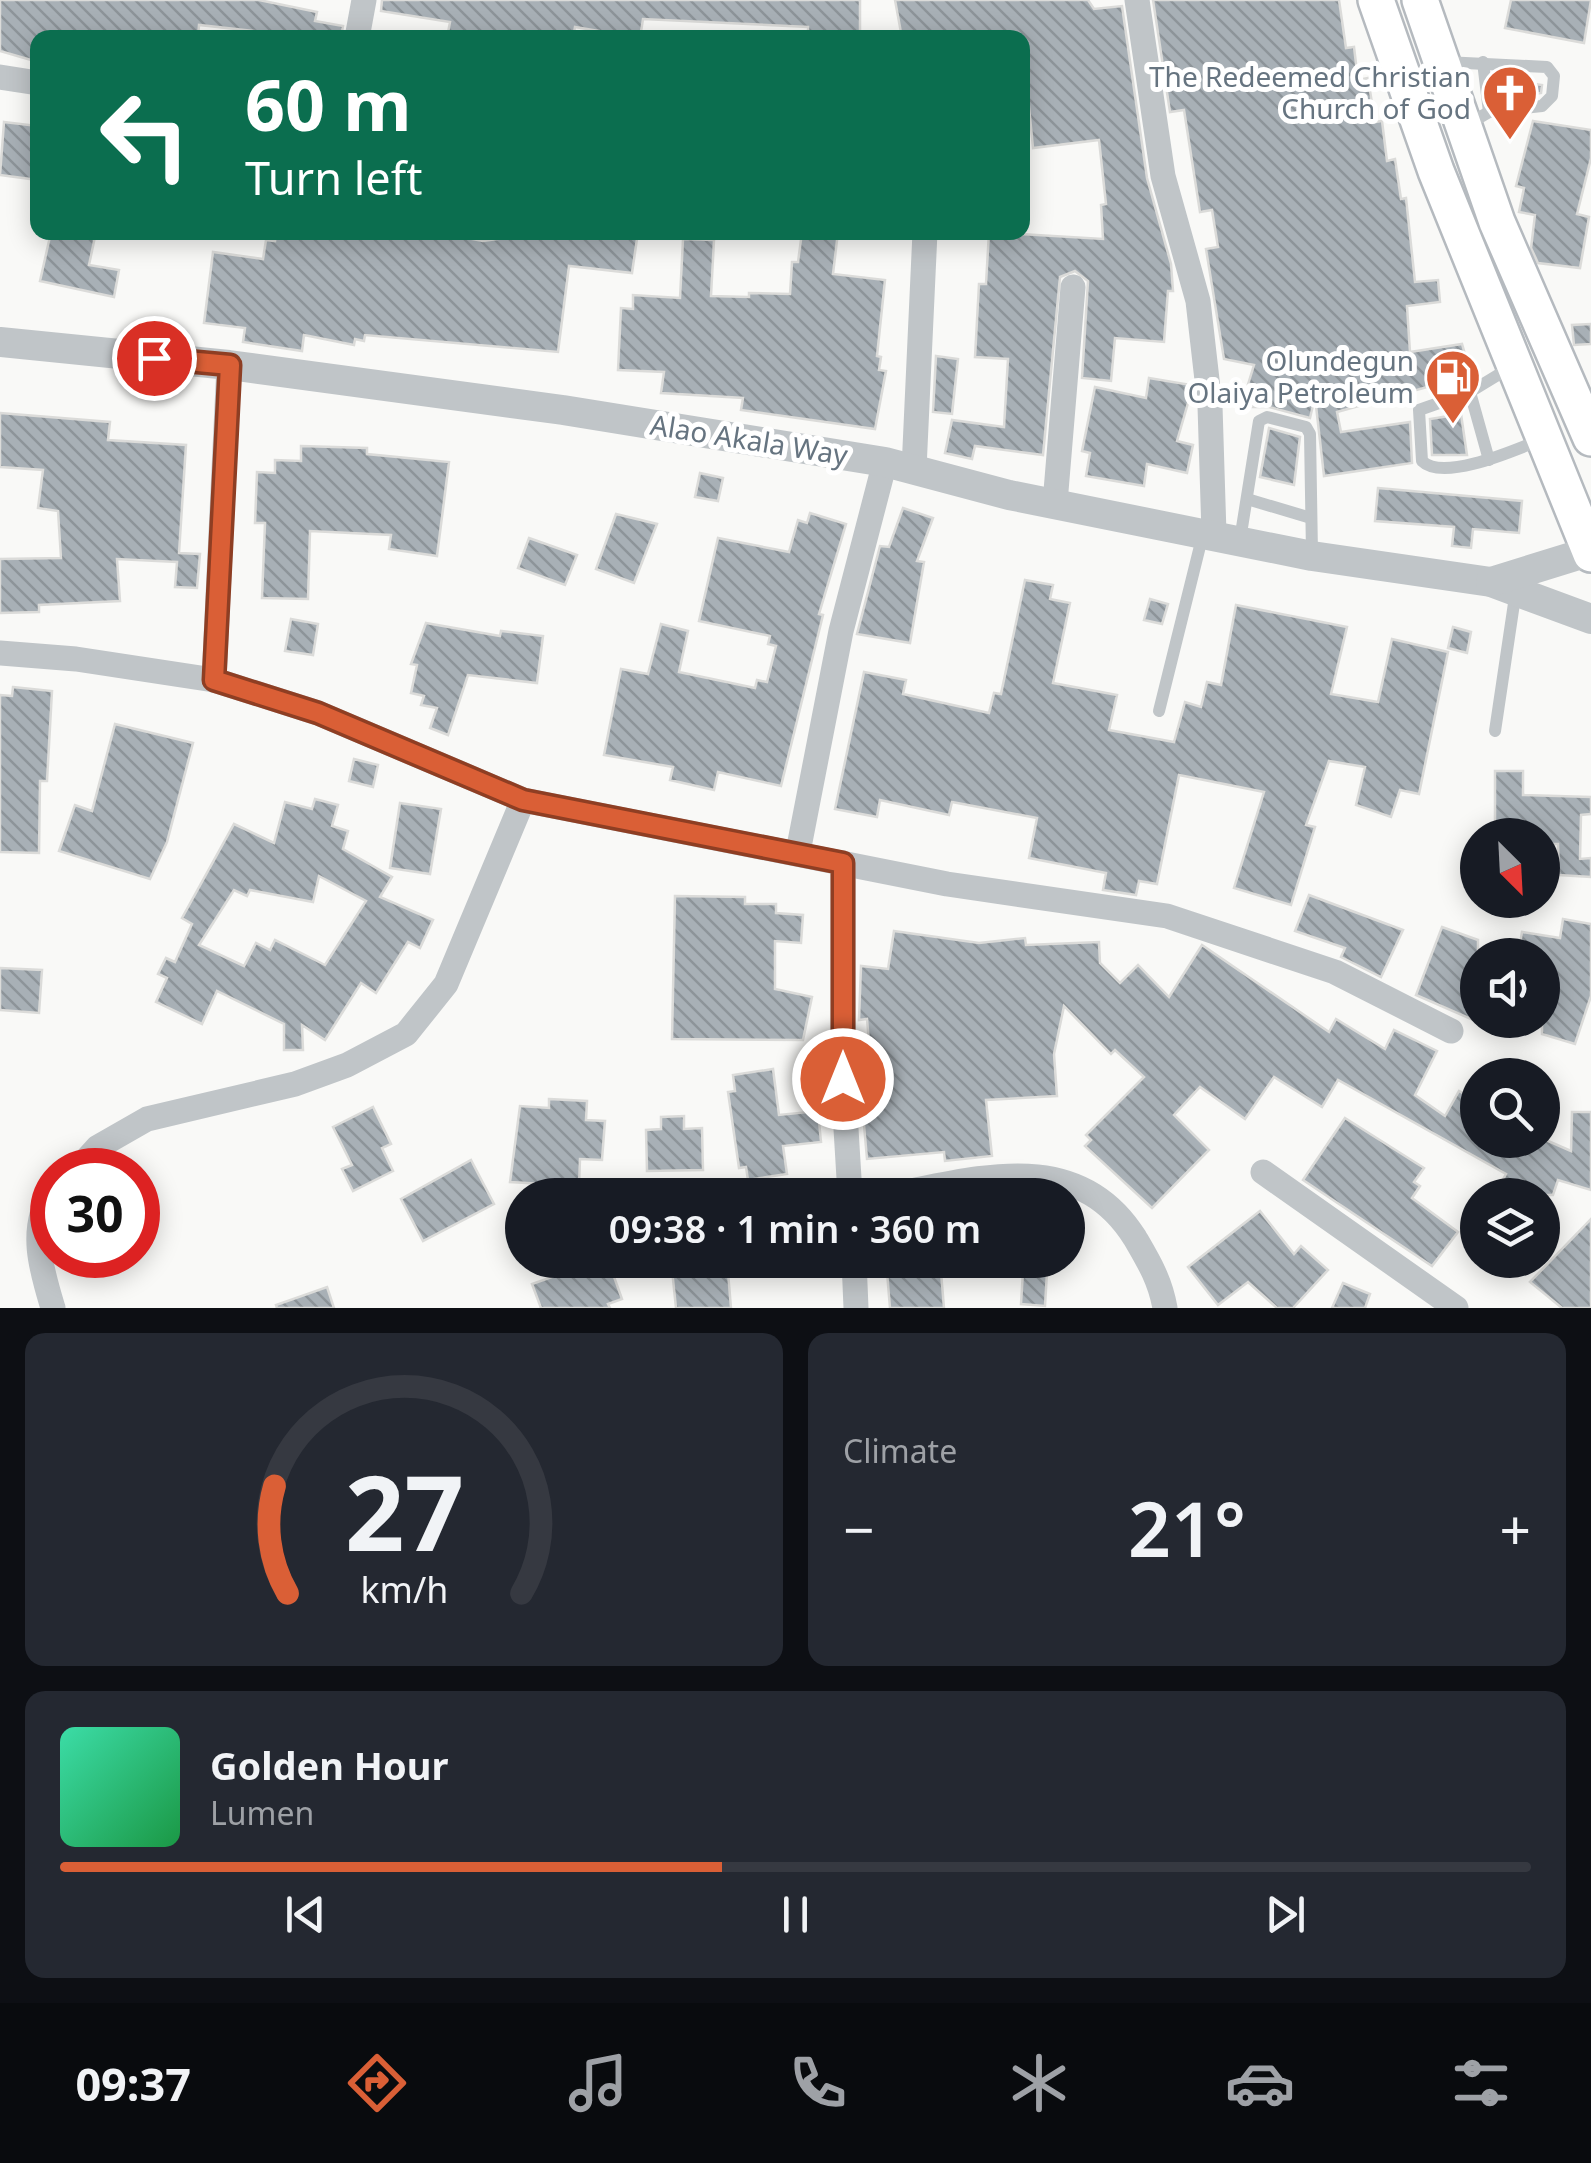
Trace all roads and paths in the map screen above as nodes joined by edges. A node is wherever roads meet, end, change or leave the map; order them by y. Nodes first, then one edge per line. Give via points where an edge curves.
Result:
1 (364, 0) edge
2 (1137, 0) edge
3 (1376, 0) edge
4 (1420, 0) edge
5 (358, 30) edge
6 (1442, 62) junction
7 (1483, 62) junction
8 (0, 77) edge
9 (30, 82) edge
10 (1477, 119) junction
11 (925, 240) edge
12 (1072, 286) dead end
13 (0, 342) edge
14 (230, 365) junction
15 (1514, 365) junction
16 (1470, 392) junction
17 (1547, 438) junction
18 (1591, 438) edge
19 (1489, 460) junction
20 (900, 466) junction
21 (1246, 499) junction
22 (1055, 504) junction
23 (1311, 518) junction
24 (1219, 535) junction
25 (1591, 552) edge
26 (1312, 556) junction
27 (1509, 582) junction
28 (1591, 619) edge
29 (0, 653) edge
30 (214, 680) junction
31 (1159, 710) dead end
32 (1495, 731) dead end
33 (523, 800) junction
34 (798, 852) junction
35 (843, 863) junction
36 (1451, 1031) dead end
37 (97, 1148) edge
38 (1263, 1172) dead end
39 (849, 1178) edge
40 (1013, 1178) edge
41 (1056, 1178) edge
42 (1085, 1187) edge
43 (44, 1278) edge
44 (855, 1278) edge
45 (53, 1308) edge
46 (856, 1308) edge
47 (1165, 1308) edge
48 (1456, 1308) edge

1 - 5 street
2 - 24 street via 1163,176 1198,301
3 - 15 main road
4 - 6 main road
6 - 7 lane
6 - 10 main road
7 - 10 lane
7 - 10 lane via 1547,67 1554,76 1552,96 1542,106
8 - 9 street
10 - 18 main road via 1497,222
11 - 20 street
12 - 22 street
13 - 14 street, Alao Akala Way
14 - 20 street, Alao Akala Way via 563,410
14 - 30 street
15 - 16 lane
15 - 17 main road
16 - 19 lane
16 - 19 lane via 1419,410 1422,461 1437,469
17 - 19 lane
17 - 25 main road
20 - 22 street, Alao Akala Way
20 - 34 street via 841,631
21 - 23 lane
21 - 23 lane via 1259,421 1306,427
21 - 24 lane
22 - 24 street, Alao Akala Way
23 - 26 lane
24 - 26 street, Alao Akala Way
24 - 31 lane
25 - 27 street, Alao Akala Way
26 - 27 street, Alao Akala Way
27 - 28 street, Alao Akala Way
27 - 32 lane
29 - 30 street
30 - 33 street via 318,713
33 - 34 street
33 - 37 street via 446,984 406,1034 295,1084 146,1119
34 - 35 street
35 - 36 street via 1168,916 1335,972
35 - 39 street
38 - 48 street
40 - 41 street
42 - 47 street via 1118,1211 1160,1279
43 - 45 street
44 - 46 street

